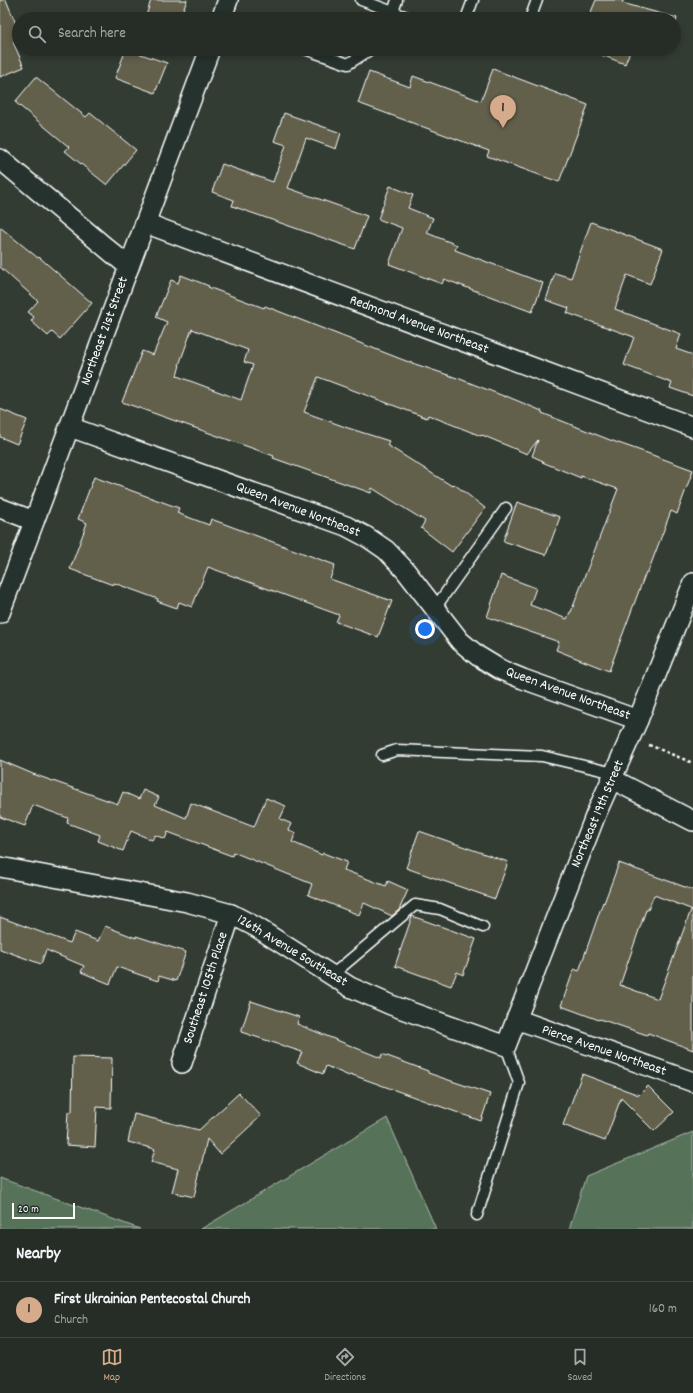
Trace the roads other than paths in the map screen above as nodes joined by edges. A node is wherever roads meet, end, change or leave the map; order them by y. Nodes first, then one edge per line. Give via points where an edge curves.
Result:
1 (228, 0) edge
2 (361, 0) edge
3 (397, 0) edge
4 (473, 0) edge
5 (537, 0) edge
6 (224, 12) edge
7 (390, 12) edge
8 (397, 12) edge
9 (469, 12) edge
10 (533, 12) edge
11 (207, 56) edge
12 (326, 56) edge
13 (360, 56) edge
14 (0, 159) edge
15 (146, 223) junction
16 (129, 267) junction
17 (693, 426) edge
18 (70, 427) junction
19 (0, 508) edge
20 (506, 508) dead end
21 (34, 521) junction
22 (693, 583) edge
23 (689, 607) edge
24 (435, 608) junction
25 (0, 613) edge
26 (634, 728) junction
27 (382, 755) dead end
28 (613, 776) junction
29 (693, 821) edge
30 (0, 867) edge
31 (230, 914) junction
32 (482, 926) dead end
33 (332, 975) junction
34 (516, 1019) junction
35 (506, 1046) junction
36 (182, 1062) dead end
37 (693, 1082) edge
38 (477, 1215) dead end

1 - 6 street
2 - 7 lane
3 - 8 lane
4 - 9 lane
5 - 10 lane
11 - 15 street, Northeast 21st Street
12 - 13 lane via 348,64
14 - 16 street
15 - 16 street, Northeast 21st Street
15 - 17 street, Redmond Avenue Northeast
16 - 18 street, Northeast 21st Street
18 - 21 street, Northeast 21st Street
18 - 24 street, Queen Avenue Northeast via 346,526 386,550
19 - 21 street
20 - 24 lane
21 - 25 street, Northeast 21st Street
22 - 23 street, Northeast 19th Street
23 - 26 street, Northeast 19th Street
24 - 26 street, Queen Avenue Northeast via 460,641 501,670
26 - 28 street, Northeast 19th Street
27 - 28 lane via 397,750 542,756
28 - 29 street
28 - 34 street, Northeast 19th Street
30 - 31 street, 126th Avenue Southeast via 187,902
31 - 33 street, 126th Avenue Southeast via 256,927
31 - 36 street, Southeast 105th Place
32 - 33 lane via 440,909 415,905
33 - 35 street, 126th Avenue Southeast via 350,987 391,1005
34 - 35 street, Northeast 19th Street
34 - 37 street, Pierce Avenue Northeast
35 - 38 lane via 518,1083

